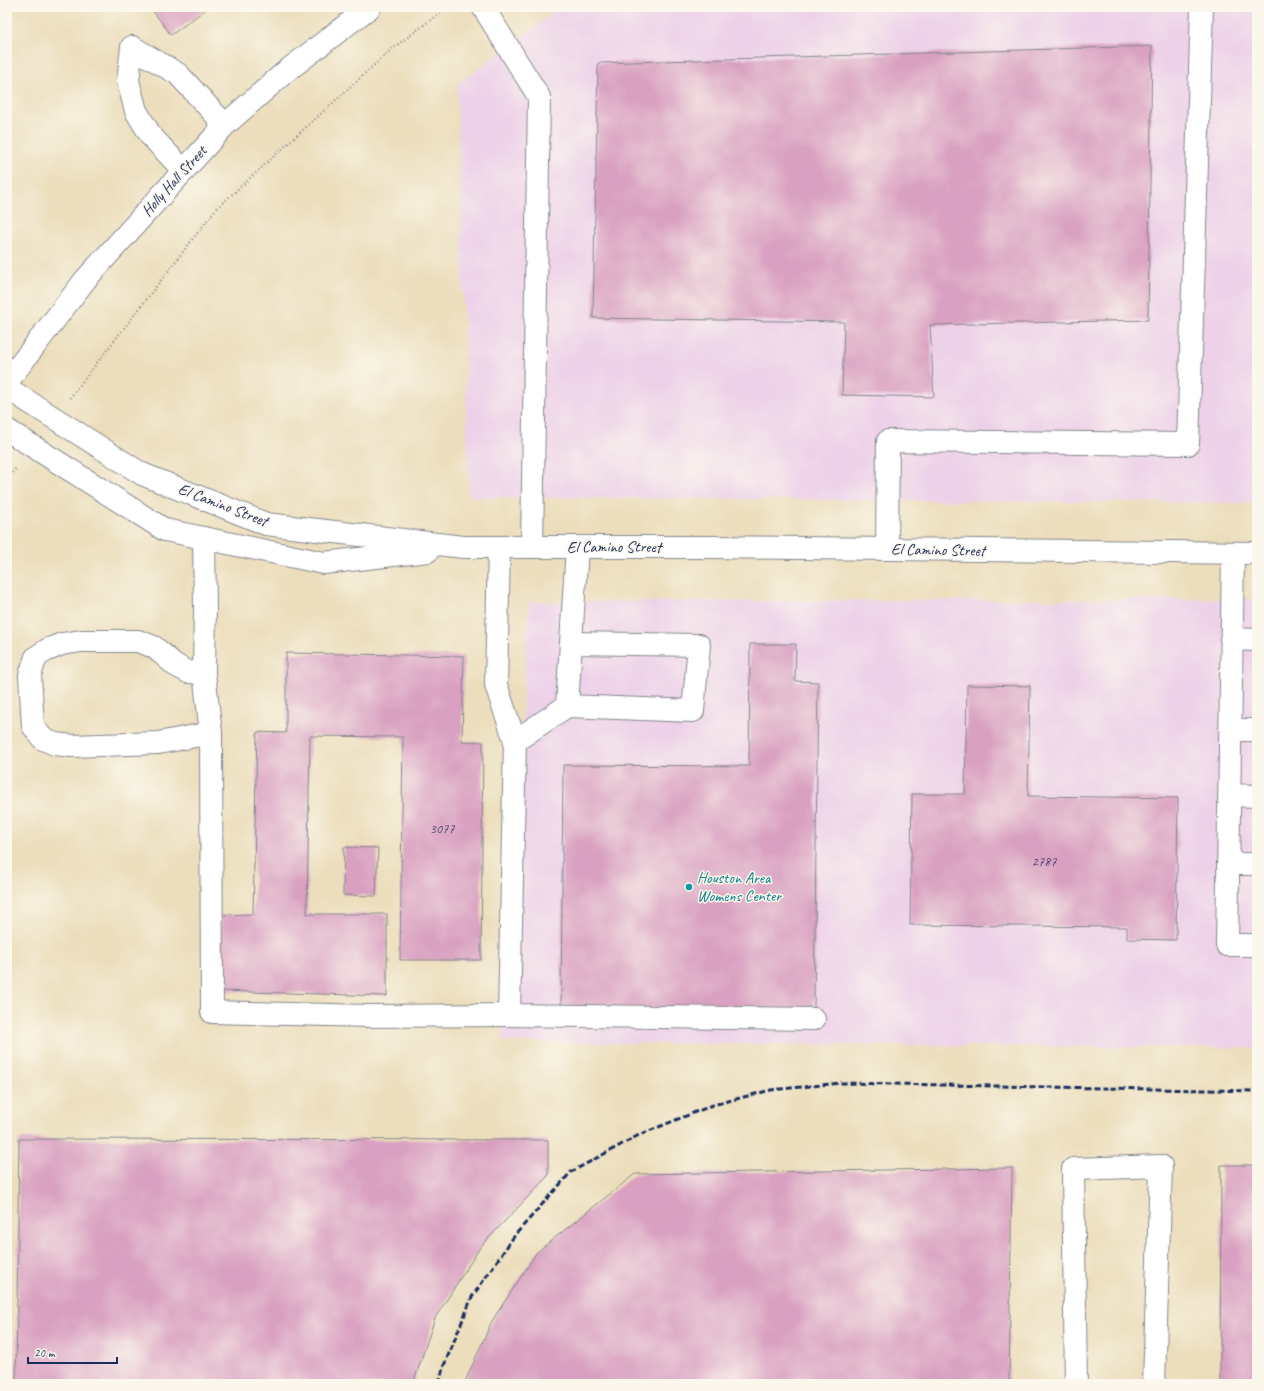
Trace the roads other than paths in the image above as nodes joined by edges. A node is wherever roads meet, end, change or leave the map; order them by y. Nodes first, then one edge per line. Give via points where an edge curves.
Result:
1 (370, 7) edge
2 (483, 7) edge
3 (1202, 7) edge
4 (225, 126) junction
5 (184, 171) junction
6 (7, 382) edge
7 (7, 388) edge
8 (7, 430) edge
9 (204, 538) junction
10 (463, 547) junction
11 (499, 547) junction
12 (532, 547) junction
13 (578, 547) junction
14 (887, 549) junction
15 (1233, 553) junction
16 (1257, 553) edge
17 (1231, 639) junction
18 (1257, 640) edge
19 (572, 643) junction
20 (204, 673) junction
21 (567, 706) junction
22 (1230, 730) junction
23 (1257, 730) edge
24 (211, 732) junction
25 (515, 741) junction
26 (1229, 795) junction
27 (1257, 796) edge
28 (1228, 864) junction
29 (1257, 864) edge
30 (1257, 945) edge
31 (509, 1015) junction
32 (814, 1019) dead end
33 (1076, 1384) edge
34 (1154, 1384) edge

1 - 4 street, Holly Hall Street via 284,73
2 - 12 street via 539,97
3 - 14 street via 1188,444 888,441
4 - 5 street, Holly Hall Street
4 - 5 street via 178,74 132,47 128,81 136,111 151,136
5 - 6 street, Holly Hall Street via 84,280
7 - 10 street, El Camino Street via 142,474 266,524
8 - 9 street via 165,530
9 - 10 street via 324,563
9 - 20 street
10 - 11 street, El Camino Street
11 - 12 street, El Camino Street
11 - 25 street via 496,685
12 - 13 street, El Camino Street
13 - 14 street, El Camino Street
13 - 19 street
14 - 15 street, El Camino Street
15 - 16 street, El Camino Street
15 - 17 street
17 - 18 street
17 - 22 street
19 - 21 street
19 - 21 street via 699,645 693,710
20 - 24 street
20 - 24 street via 188,672 175,665 154,647 138,641 81,641 62,644 36,657 30,675 33,726 43,739 55,744 72,746 158,743
21 - 25 street
22 - 23 street
22 - 26 street
24 - 31 street via 212,1012 369,1016
25 - 31 street
26 - 27 street
26 - 28 street
28 - 29 street
28 - 30 street via 1227,945
31 - 32 street
33 - 34 street via 1073,1169 1161,1166

